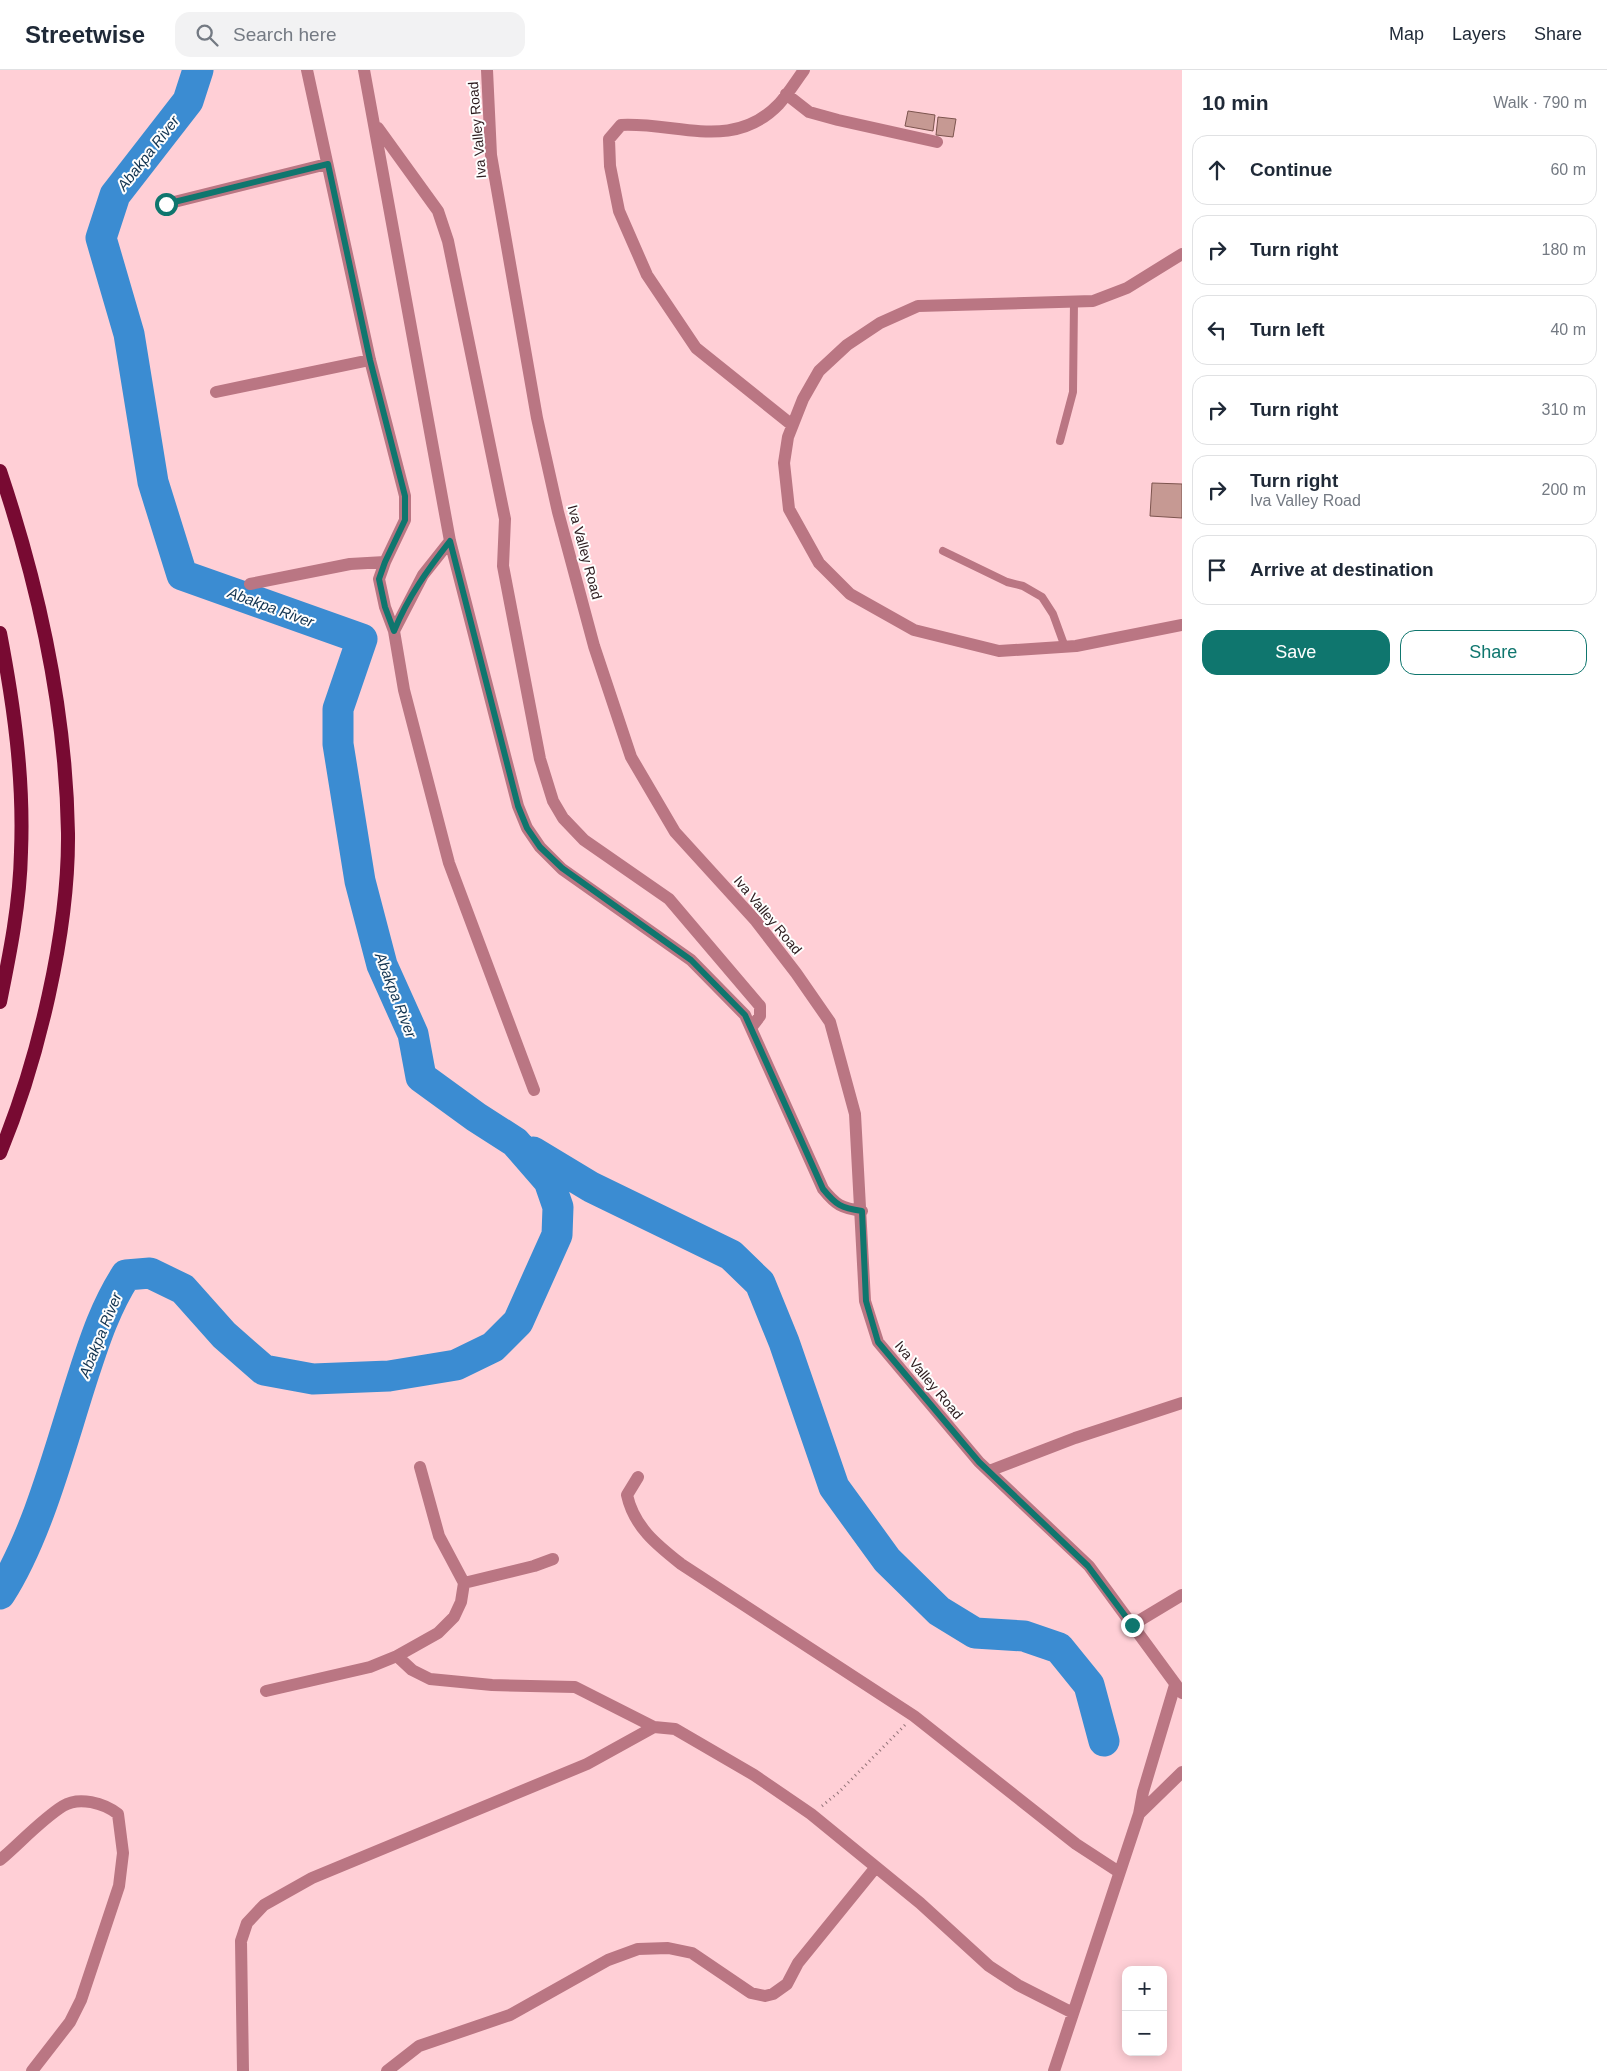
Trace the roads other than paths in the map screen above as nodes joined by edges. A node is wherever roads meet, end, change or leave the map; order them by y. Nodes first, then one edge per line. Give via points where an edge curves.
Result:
1 (307, 70) edge
2 (364, 70) edge
3 (487, 70) edge
4 (804, 70) edge
5 (786, 94) junction
6 (375, 124) junction
7 (937, 142) dead end
8 (328, 164) junction
9 (166, 204) dead end
10 (1182, 254) edge
11 (1074, 301) junction
12 (370, 360) junction
13 (216, 392) dead end
14 (792, 426) junction
15 (1060, 440) dead end
16 (0, 471) edge
17 (450, 541) junction
18 (943, 551) dead end
19 (385, 562) junction
20 (250, 584) dead end
21 (1182, 625) edge
22 (394, 631) junction
23 (0, 633) edge
24 (1065, 647) junction
25 (0, 1002) edge
26 (751, 1028) junction
27 (534, 1090) dead end
28 (0, 1152) edge
29 (862, 1211) junction
30 (1182, 1403) edge
31 (420, 1467) dead end
32 (989, 1472) junction
33 (638, 1477) dead end
34 (553, 1559) dead end
35 (464, 1583) junction
36 (1182, 1594) edge
37 (1132, 1625) junction
38 (397, 1656) junction
39 (1178, 1689) edge
40 (266, 1691) dead end
41 (654, 1728) junction
42 (1182, 1772) edge
43 (1139, 1814) junction
44 (0, 1860) edge
45 (876, 1867) junction
46 (1119, 1872) junction
47 (1073, 2013) junction
48 (32, 2071) edge
49 (243, 2071) edge
50 (387, 2071) edge
51 (1054, 2071) edge

1 - 8 street
2 - 6 street
3 - 29 street, Iva Valley Road via 491,155 537,418 594,646 631,757 675,832 756,921 830,1022 855,1114
4 - 5 street
5 - 7 street via 809,112
5 - 14 street via 779,104 756,122 734,132 638,125 622,126 609,139 610,166 619,211 647,275 696,348
6 - 17 street
6 - 26 street via 438,211 448,241 505,519 503,566 540,760 553,801 563,818 584,840 669,899 683,914 760,1006 760,1016
8 - 9 street
8 - 12 street
10 - 11 street via 1127,288 1093,301
11 - 14 street via 918,306 900,313 847,345 819,371
11 - 15 lane via 1073,392
12 - 13 street
12 - 19 street via 405,496 405,520
14 - 24 street via 784,463 789,509 819,564 850,594 914,630 999,650
16 - 28 highway via 39,600 64,761 68,834 64,904 52,974 34,1049
17 - 22 street via 423,575
17 - 26 street via 518,806 527,828 540,847 562,868 691,960 745,1015
18 - 24 lane via 1042,597 1053,614
19 - 20 street via 350,564
19 - 22 street via 379,579
21 - 24 street
22 - 27 street via 404,690 449,863
23 - 25 highway via 13,697 21,772 21,844 14,930
26 - 29 street via 823,1189 834,1203
29 - 32 street, Iva Valley Road via 866,1301 878,1342
30 - 32 street via 1076,1438
31 - 35 street via 439,1536
32 - 37 street, Iva Valley Road via 1088,1566
33 - 46 street via 627,1495 632,1512 660,1547 681,1564 914,1716 1076,1844
34 - 35 street
35 - 38 street via 454,1617 438,1633
36 - 37 street
37 - 39 street, Iva Valley Road
38 - 40 street via 370,1666
38 - 41 street via 412,1670 430,1679 492,1685 575,1687
39 - 43 street via 1143,1792
41 - 45 street via 674,1729 754,1775 811,1814
41 - 49 street via 587,1764 312,1878 264,1906 247,1923 240,1941
42 - 43 street
43 - 46 street
44 - 48 street via 63,1806 77,1801 95,1803 118,1814 123,1853 119,1886 84,1991 70,2022
45 - 47 street via 989,1966
45 - 50 street via 798,1963 787,1984 773,1994 751,1993 692,1953 668,1948 638,1949 608,1960 510,2016 418,2046
46 - 47 street
47 - 51 street

